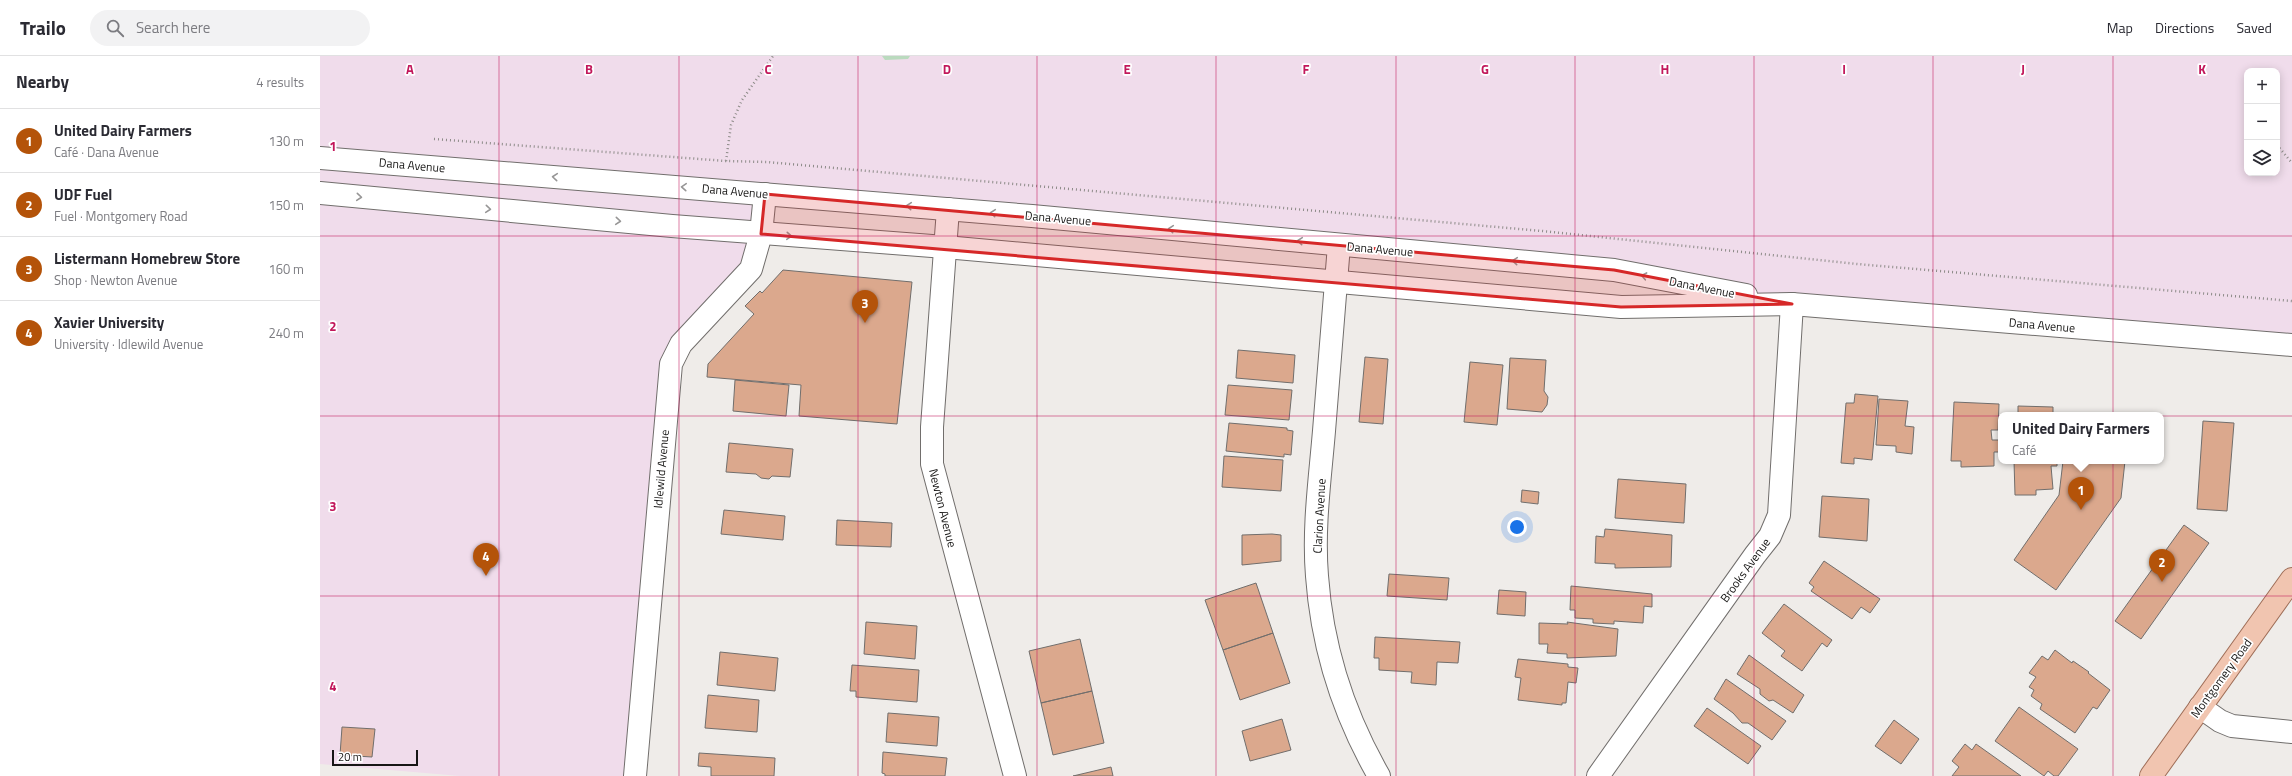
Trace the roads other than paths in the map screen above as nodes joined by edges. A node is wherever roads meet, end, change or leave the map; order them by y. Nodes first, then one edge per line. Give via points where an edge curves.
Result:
1 (320, 158) edge
2 (320, 194) edge
3 (765, 194) junction
4 (948, 209) junction
5 (761, 234) junction
6 (1339, 245) junction
7 (945, 247) junction
8 (1336, 282) junction
9 (1792, 304) junction
10 (2292, 345) edge
11 (2292, 579) edge
12 (2200, 707) junction
13 (2292, 732) edge
14 (636, 776) edge
15 (1015, 776) edge
16 (1379, 776) edge
17 (1598, 776) edge
18 (2151, 776) edge

3 -> 1 street, Dana Avenue
2 -> 5 street, Dana Avenue
4 -> 3 street, Dana Avenue
3 - 5 street, Idlewild Avenue
6 -> 4 street, Dana Avenue
4 - 7 street, Newton Avenue
5 -> 7 street, Dana Avenue
5 - 14 street, Idlewild Avenue via 751,269 681,344 670,364
6 - 8 street, Clarion Avenue
9 -> 6 street, Dana Avenue via 1614,270
7 - 8 street, Dana Avenue
7 - 15 street, Newton Avenue via 932,427 932,464
8 - 9 street, Dana Avenue via 1620,307
8 - 16 street, Clarion Avenue via 1317,523 1317,576 1326,641 1344,704 1365,752
9 - 10 street, Dana Avenue
9 - 17 street, Brooks Avenue via 1779,515 1770,536
11 - 12 main road, Montgomery Road
12 - 13 street via 2220,722 2232,726
12 - 18 main road, Montgomery Road

